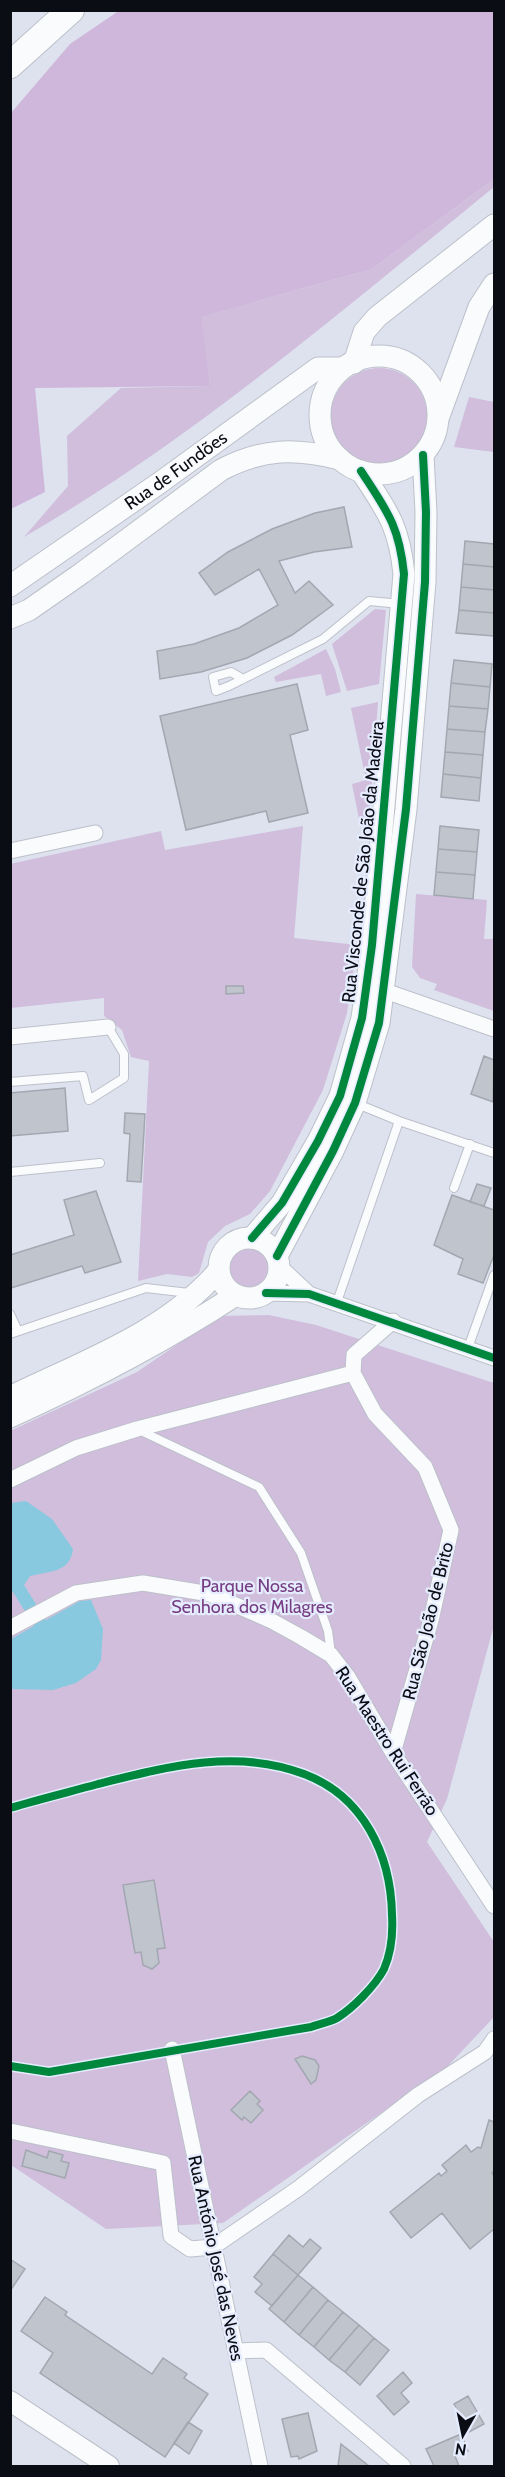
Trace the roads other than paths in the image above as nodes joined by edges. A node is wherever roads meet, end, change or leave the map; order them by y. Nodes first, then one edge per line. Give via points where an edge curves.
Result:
1 (50, 10) edge
2 (72, 10) edge
3 (10, 45) edge
4 (10, 65) edge
5 (495, 225) edge
6 (495, 284) edge
7 (349, 365) junction
8 (438, 417) junction
9 (423, 455) junction
10 (340, 459) junction
11 (361, 471) junction
12 (10, 586) edge
13 (402, 604) junction
14 (10, 618) edge
15 (243, 679) dead end
16 (95, 833) dead end
17 (10, 851) edge
18 (385, 991) junction
19 (108, 1027) joint
20 (495, 1029) edge
21 (10, 1037) edge
22 (10, 1082) edge
23 (355, 1103) junction
24 (399, 1121) junction
25 (470, 1144) junction
26 (495, 1153) edge
27 (100, 1163) dead end
28 (10, 1172) edge
29 (454, 1188) dead end
30 (252, 1238) junction
31 (278, 1261) junction
32 (219, 1270) junction
33 (495, 1275) edge
34 (266, 1293) junction
35 (200, 1294) junction
36 (309, 1294) junction
37 (236, 1295) junction
38 (337, 1302) junction
39 (10, 1314) edge
40 (393, 1321) junction
41 (14, 1333) edge
42 (468, 1348) junction
43 (495, 1358) edge
44 (352, 1373) junction
45 (10, 1397) edge
46 (10, 1417) edge
47 (137, 1429) junction
48 (10, 1480) edge
49 (10, 1628) edge
50 (331, 1655) junction
51 (393, 1753) junction
52 (495, 1906) edge
53 (491, 2048) edge
54 (171, 2049) dead end
55 (10, 2131) edge
56 (213, 2247) junction
57 (237, 2351) junction
58 (10, 2401) edge
59 (109, 2466) edge
60 (261, 2466) edge
61 (403, 2466) edge

1 - 3 highway
2 - 4 highway
5 - 7 main road, Rua Visconde de São João da Madeira via 377,317 364,332
6 - 8 main road, Rua Visconde de São João da Madeira via 479,307
7 - 8 main road, Rua Visconde de São João da Madeira via 379,356 414,368 428,381 436,398
7 - 10 main road, Rua Visconde de São João da Madeira via 331,381 320,413 322,430
7 - 12 main road, Rua de Fundões via 318,368
8 - 9 main road, Rua Visconde de São João da Madeira via 431,444
9 - 11 main road, Rua Visconde de São João da Madeira via 394,472
9 - 18 main road, Rua Visconde de São João da Madeira via 425,582 406,809
10 - 11 main road, Rua Visconde de São João da Madeira
10 - 14 main road, Rua de Fundões via 316,453 265,452 239,460 29,610
11 - 13 main road, Rua Visconde de São João da Madeira via 392,519 401,544
13 - 15 lane via 369,601 323,639
13 - 30 main road, Rua Visconde de São João da Madeira via 362,1018 340,1096 318,1142 282,1203
16 - 17 street
18 - 20 street
18 - 23 main road, Rua Visconde de São João da Madeira via 380,1023
19 - 21 street
19 - 22 lane via 124,1054 124,1078 89,1100 83,1076
23 - 24 lane
23 - 31 main road, Rua Visconde de São João da Madeira
24 - 25 lane
24 - 38 lane
25 - 26 lane
25 - 29 lane
27 - 28 lane
30 - 31 main road via 271,1247
30 - 32 main road, Rua Visconde de São João da Madeira via 233,1243 225,1251
31 - 34 main road, Rua Visconde de São João da Madeira via 274,1286
31 - 36 street
32 - 35 main road, Rua Visconde de São João da Madeira
32 - 37 main road via 222,1280
33 - 42 lane
34 - 36 street
34 - 37 main road via 257,1298
35 - 41 lane via 146,1288
35 - 45 main road, Rua Visconde de São João da Madeira via 113,1347
36 - 38 street
37 - 46 main road via 120,1365
38 - 40 street
39 - 41 lane
40 - 42 street
40 - 44 street via 354,1355
42 - 43 street
44 - 47 street
44 - 51 street, Rua São João de Brito via 375,1414 425,1467 451,1530 431,1620
47 - 48 street via 76,1448
47 - 50 lane via 259,1487 301,1553 328,1631
49 - 50 street, Rua Maestro Rui Ferrão via 76,1593 143,1583 210,1594 270,1620
50 - 51 street, Rua Maestro Rui Ferrão
51 - 52 street, Rua Maestro Rui Ferrão
53 - 56 street via 418,2095 299,2188
54 - 56 street, Rua António José das Neves
55 - 56 street via 163,2163 171,2236 190,2249
56 - 57 street, Rua António José das Neves
57 - 60 street, Rua António José das Neves
57 - 61 street via 266,2350
58 - 59 street

